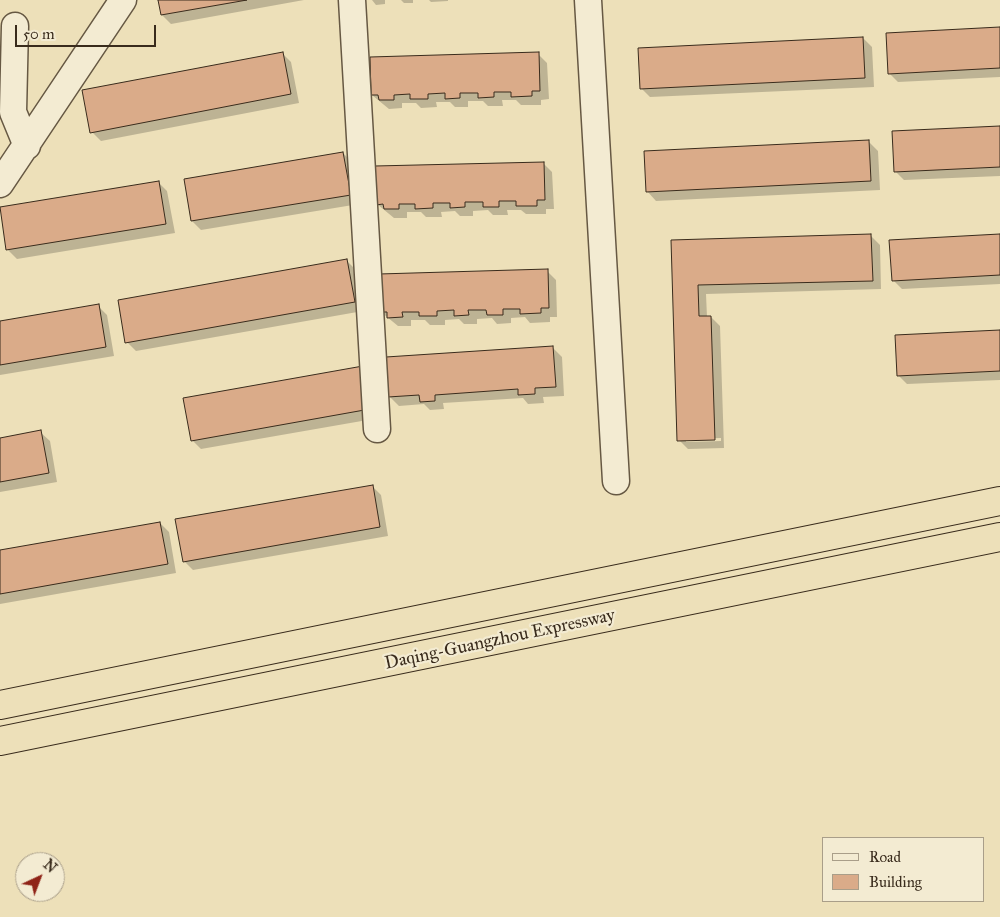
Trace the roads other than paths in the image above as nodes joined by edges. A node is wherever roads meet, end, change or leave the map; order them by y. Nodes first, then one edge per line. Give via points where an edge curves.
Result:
1 (123, 0) edge
2 (352, 0) edge
3 (588, 0) edge
4 (15, 26) dead end
5 (27, 146) junction
6 (0, 184) edge
7 (377, 428) dead end
8 (616, 481) dead end
9 (1000, 501) edge
10 (1000, 537) edge
11 (0, 705) edge
12 (0, 741) edge

1 - 5 street
2 - 7 street
3 - 8 street
4 - 5 street via 13,112
5 - 6 street
9 - 11 highway, Daqing-Guangzhou Expressway
10 - 12 highway, Daqing-Guangzhou Expressway

